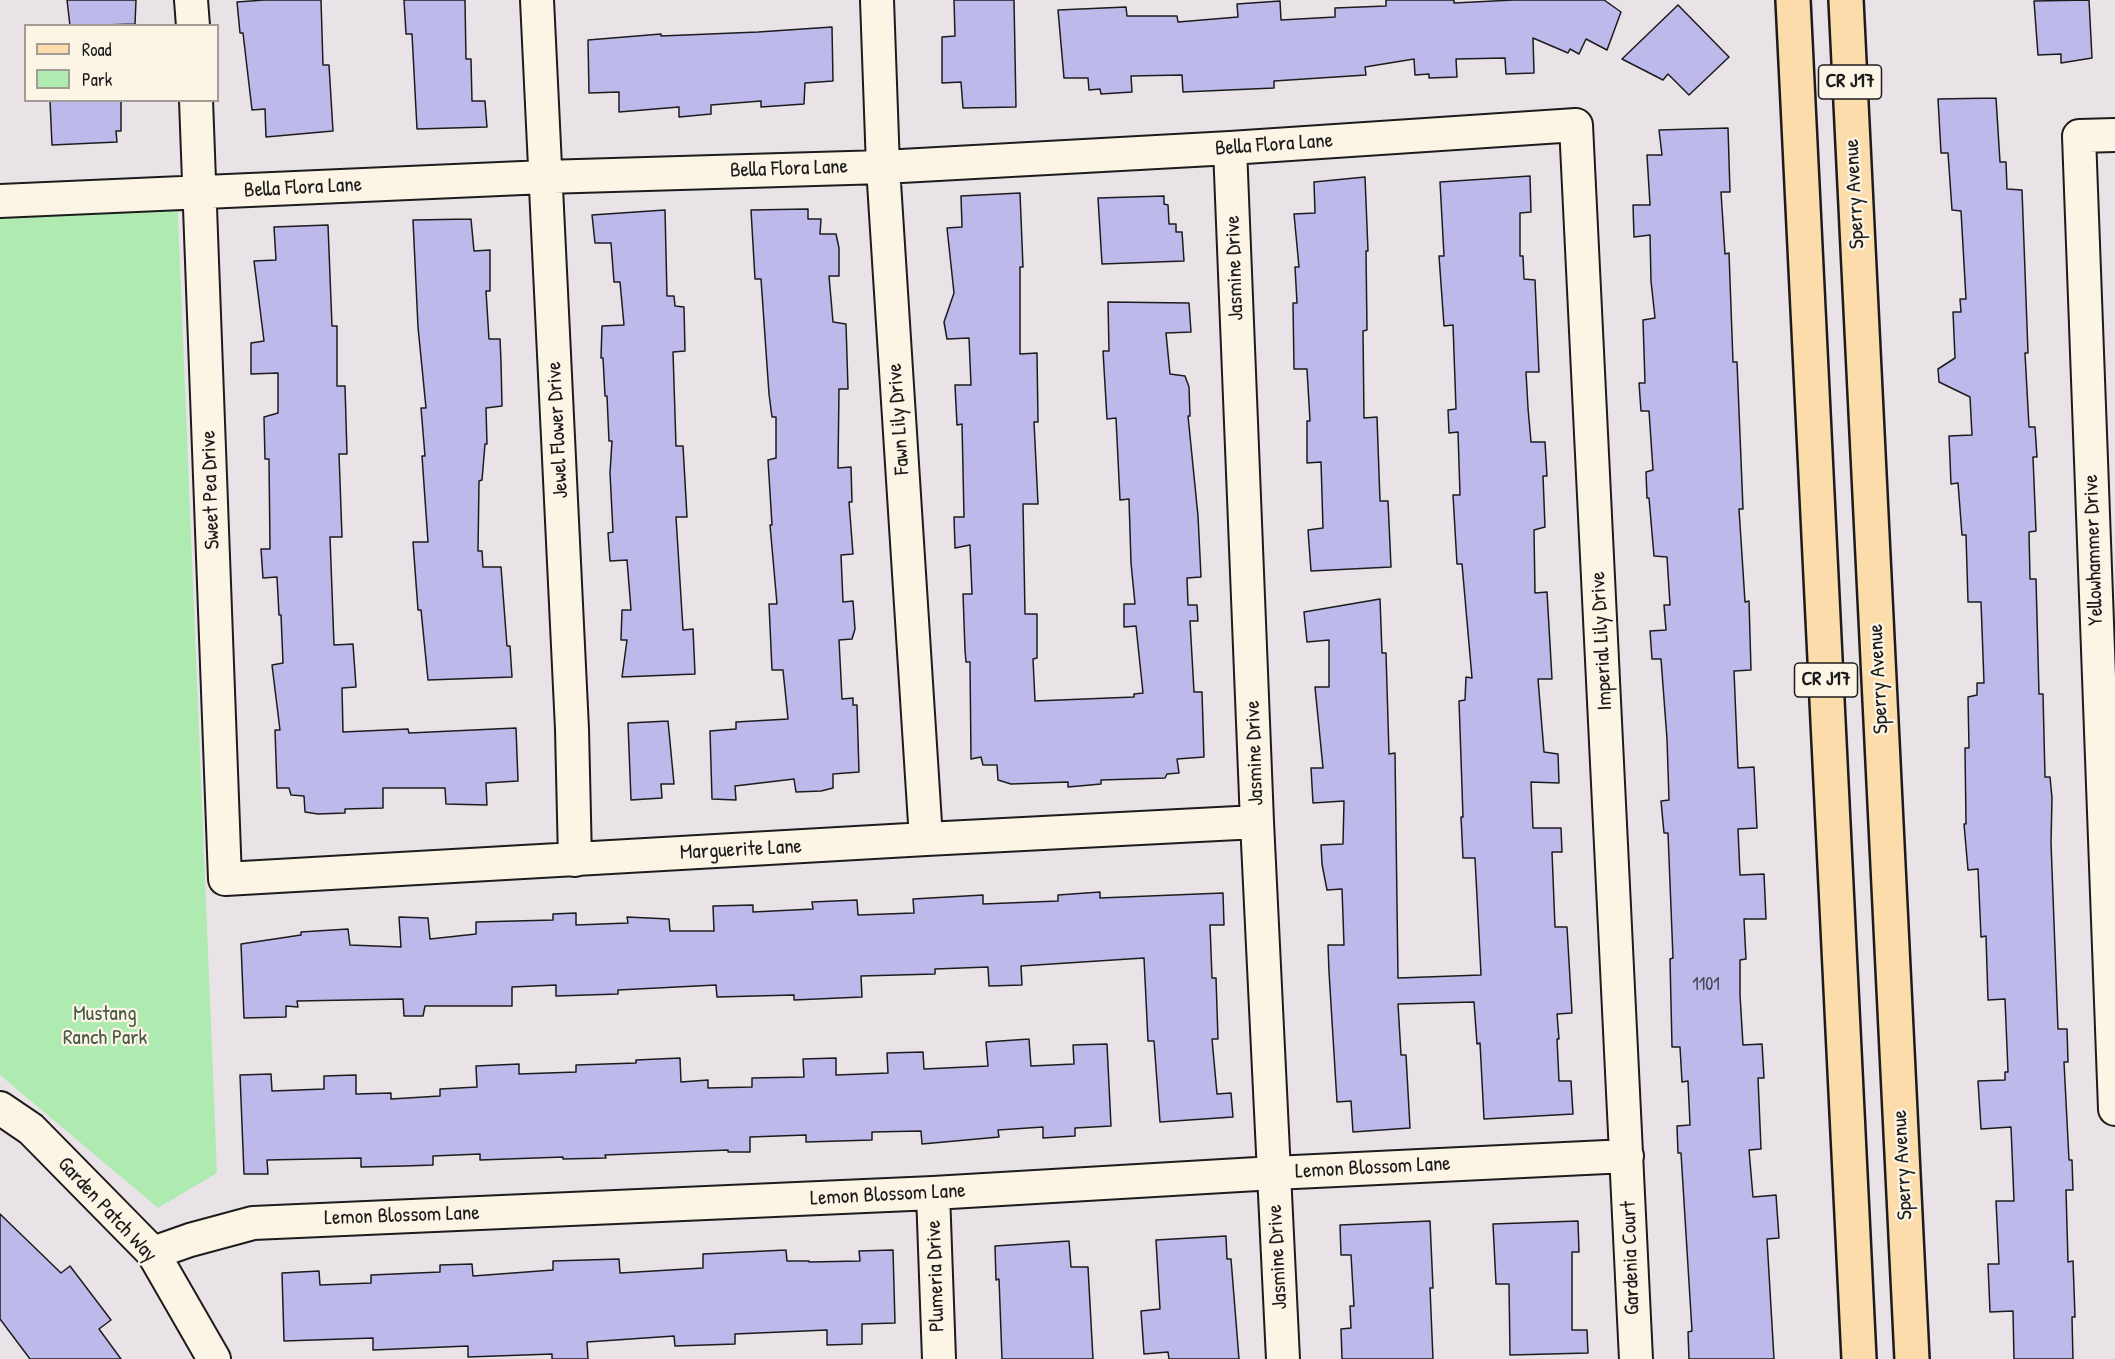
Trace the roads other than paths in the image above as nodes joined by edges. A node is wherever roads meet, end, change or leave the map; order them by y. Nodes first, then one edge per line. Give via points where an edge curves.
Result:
1 (191, 0) edge
2 (537, 0) edge
3 (878, 0) edge
4 (1793, 0) edge
5 (1846, 0) edge
6 (193, 24) edge
7 (196, 102) edge
8 (1576, 125) joint
9 (2115, 135) edge
10 (1230, 148) junction
11 (883, 167) junction
12 (545, 177) junction
13 (200, 193) junction
14 (0, 201) edge
15 (1257, 822) junction
16 (926, 838) junction
17 (575, 860) junction
18 (225, 879) joint
19 (0, 1108) edge
20 (2115, 1109) edge
21 (1627, 1156) junction
22 (1274, 1173) junction
23 (933, 1193) junction
24 (153, 1253) junction
25 (214, 1359) edge
26 (939, 1359) edge
27 (1283, 1359) edge
28 (1636, 1359) edge
29 (1858, 1359) edge
30 (1912, 1359) edge

1 - 6 street
2 - 12 street, Jewel Flower Drive
3 - 11 street, Fawn Lily Drive
4 - 29 main road, CR J17
5 - 30 main road, Sperry Avenue / CR J17
7 - 13 street, Sweet Pea Drive
8 - 10 street, Bella Flora Lane
8 - 21 street, Imperial Lily Drive
9 - 20 street, Yellowhammer Drive via 2079,136
10 - 11 street, Bella Flora Lane
10 - 15 street, Jasmine Drive
11 - 12 street, Bella Flora Lane
11 - 16 street, Fawn Lily Drive
12 - 13 street, Bella Flora Lane
12 - 17 street, Jewel Flower Drive via 572,718
13 - 14 street, Bella Flora Lane
13 - 18 street, Sweet Pea Drive
15 - 16 street, Marguerite Lane
15 - 22 street, Jasmine Drive
16 - 17 street, Marguerite Lane
17 - 18 street, Marguerite Lane
19 - 24 street, Garden Patch Way via 31,1129
21 - 22 street, Lemon Blossom Lane
21 - 28 street, Gardenia Court
22 - 23 street, Lemon Blossom Lane
22 - 27 street, Jasmine Drive
23 - 24 street, Lemon Blossom Lane via 253,1223
23 - 26 street, Plumeria Drive
24 - 25 street, Garden Patch Way

